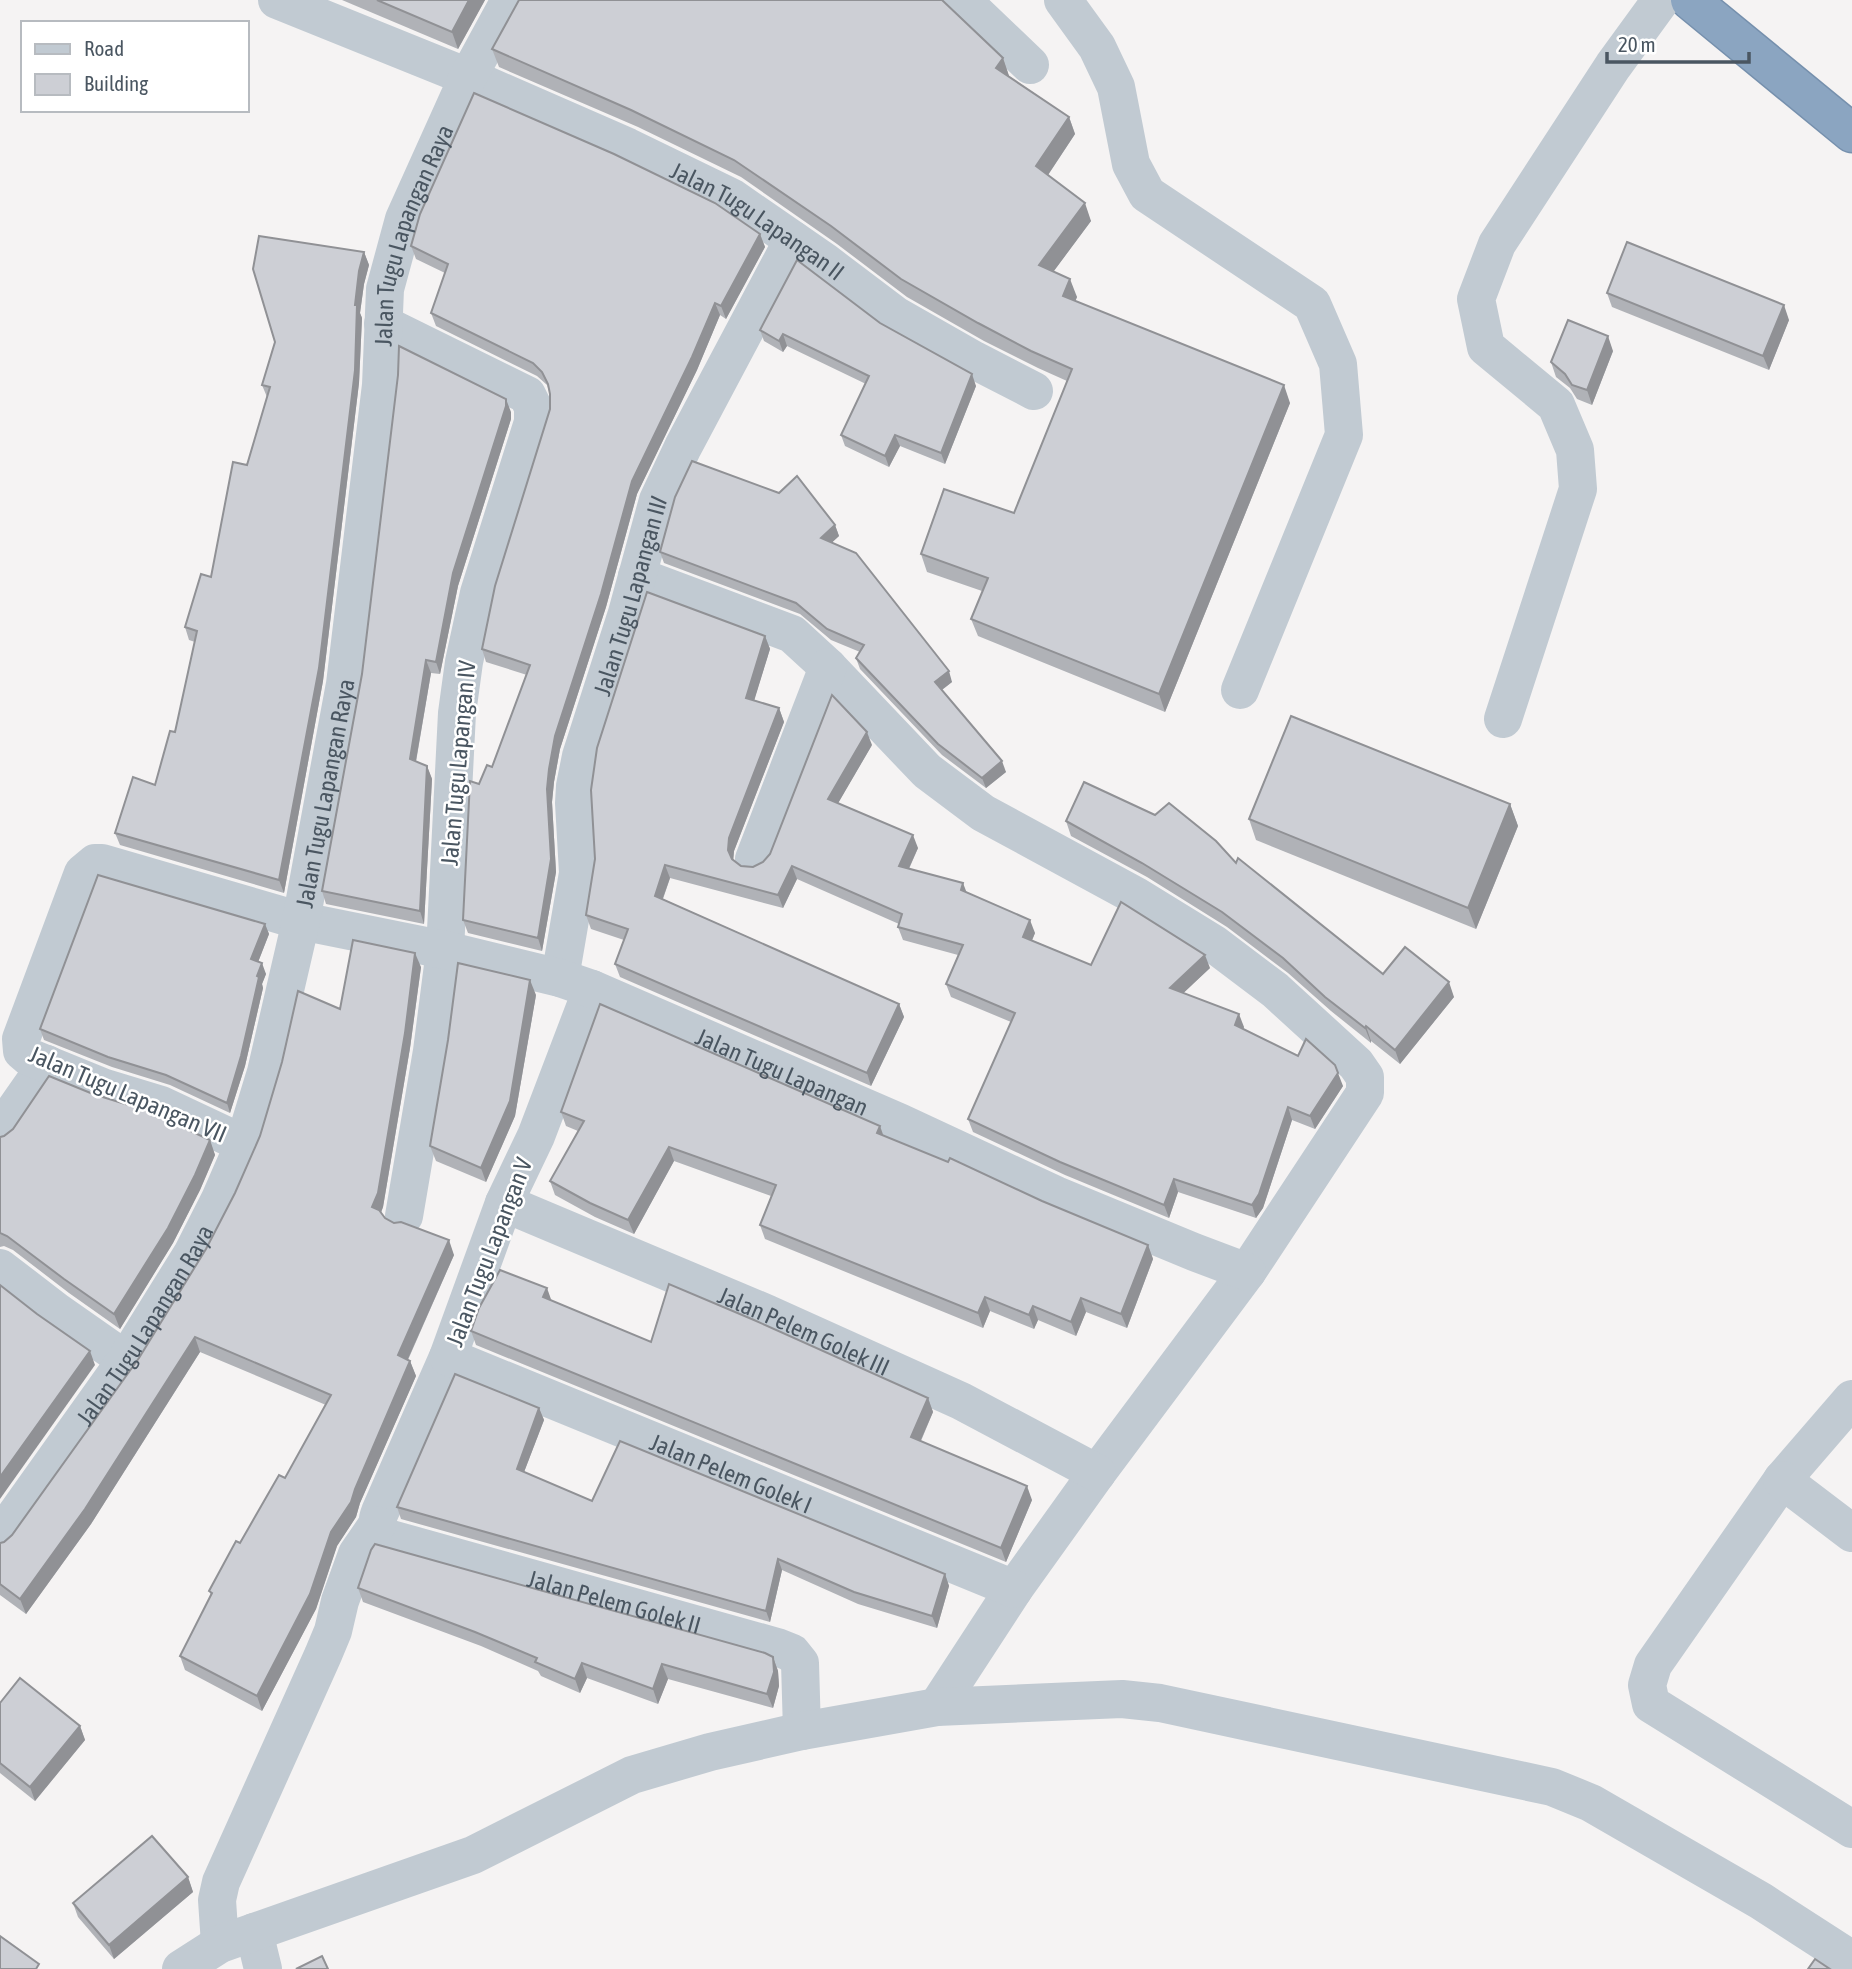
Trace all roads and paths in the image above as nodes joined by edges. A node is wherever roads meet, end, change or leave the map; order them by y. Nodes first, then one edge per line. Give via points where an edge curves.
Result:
1 (277, 0) edge
2 (510, 0) edge
3 (962, 0) edge
4 (1063, 0) edge
5 (1661, 0) edge
6 (1690, 0) edge
7 (1030, 65) dead end
8 (468, 77) junction
9 (1852, 133) edge
10 (793, 240) junction
11 (383, 324) junction
12 (1034, 391) dead end
13 (637, 576) junction
14 (828, 667) junction
15 (1240, 690) dead end
16 (1503, 719) dead end
17 (754, 859) dead end
18 (301, 921) junction
19 (445, 950) junction
20 (50, 961) joint
21 (576, 983) junction
22 (47, 1065) junction
23 (0, 1131) edge
24 (244, 1144) junction
25 (504, 1203) junction
26 (404, 1216) dead end
27 (0, 1268) edge
28 (1247, 1272) junction
29 (449, 1357) junction
30 (126, 1360) junction
31 (1852, 1398) edge
32 (1097, 1473) junction
33 (1782, 1480) junction
34 (378, 1519) junction
35 (1850, 1527) edge
36 (0, 1537) edge
37 (1014, 1589) junction
38 (937, 1707) junction
39 (802, 1731) junction
40 (1852, 1829) edge
41 (237, 1938) junction
42 (1852, 1960) edge
43 (181, 1969) edge
44 (264, 1969) edge

1 - 8 street, Jalan Tugu Lapangan II
2 - 8 street, Jalan Tugu Lapangan Raya
3 - 7 street
4 - 15 street via 1097,47 1116,87 1131,164 1147,194 1312,304 1338,364 1344,435
5 - 16 street via 1497,244 1476,299 1486,347 1556,405 1575,450 1578,489
6 - 9 highway
8 - 10 street, Jalan Tugu Lapangan II via 731,197
8 - 11 street, Jalan Tugu Lapangan Raya via 404,219 385,289
10 - 12 street, Jalan Tugu Lapangan II via 895,315
10 - 13 street, Jalan Tugu Lapangan III via 658,500
11 - 18 street, Jalan Tugu Lapangan Raya via 381,385 345,684
11 - 19 street, Jalan Tugu Lapangan IV via 527,395 533,407 533,422 479,593 464,662 457,713
13 - 14 street via 792,634
13 - 21 street, Jalan Tugu Lapangan III via 575,786
14 - 17 street
14 - 28 street via 927,771 983,813 1214,944 1275,990 1356,1064 1365,1077 1365,1093
18 - 19 street, Jalan Tugu Lapangan
18 - 20 street, Jalan Tugu Lapangan via 95,863 83,873
18 - 24 street, Jalan Tugu Lapangan Raya
19 - 21 street, Jalan Tugu Lapangan
19 - 26 street, Jalan Tugu Lapangan IV
20 - 22 street, Jalan Tugu Lapangan VII via 20,1046 29,1057
21 - 25 street, Jalan Tugu Lapangan V via 536,1136
21 - 28 street, Jalan Tugu Lapangan via 1056,1195
22 - 23 street
22 - 24 street, Jalan Tugu Lapangan VII via 161,1105
24 - 30 street, Jalan Tugu Lapangan Raya via 192,1254
25 - 29 street, Jalan Tugu Lapangan V
25 - 32 street, Jalan Pelem Golek III via 961,1401
27 - 30 street
28 - 32 street
29 - 34 street, Jalan Tugu Lapangan V
29 - 37 street, Jalan Pelem Golek I
30 - 36 street, Jalan Tugu Lapangan Raya
31 - 33 street
32 - 37 street
33 - 35 street
33 - 40 street via 1653,1665 1647,1685 1651,1704
34 - 39 street, Jalan Pelem Golek II via 384,1537 792,1653 800,1663
34 - 41 street, Jalan Tugu Lapangan V via 357,1554 323,1656 221,1882 217,1900
37 - 38 street
38 - 39 street
38 - 42 street via 1122,1699 1160,1703 1552,1787 1591,1803
39 - 41 street via 632,1775 473,1856
41 - 43 street
41 - 44 street, Jalan Tugu Lapangan V

